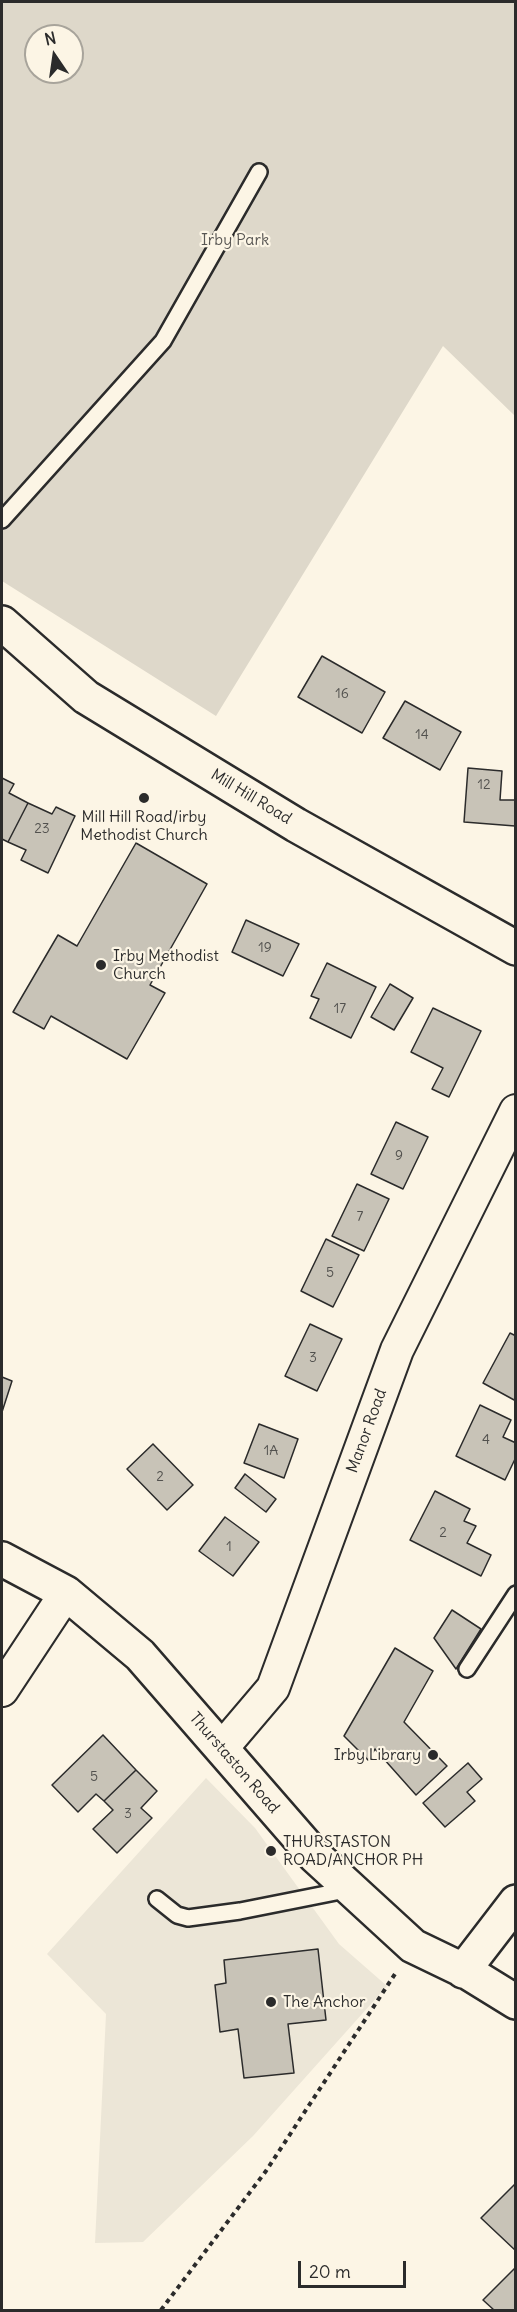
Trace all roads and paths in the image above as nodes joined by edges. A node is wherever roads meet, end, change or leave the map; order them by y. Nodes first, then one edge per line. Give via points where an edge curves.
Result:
1 (259, 172) dead end
2 (2, 520) edge
3 (2, 623) edge
4 (516, 948) edge
5 (516, 1112) edge
6 (2, 1559) edge
7 (66, 1593) junction
8 (516, 1594) edge
9 (467, 1669) dead end
10 (2, 1690) edge
11 (222, 1748) junction
12 (351, 1889) junction
13 (157, 1899) dead end
14 (516, 1902) edge
15 (413, 1946) junction
16 (463, 1971) junction
17 (516, 2001) edge
18 (161, 2310) edge

1 - 2 lane via 163,341
3 - 4 street, Mill Hill Road via 86,697 306,830
5 - 11 street, Manor Road via 397,1350 273,1688
6 - 7 street, Thurstaston Road
7 - 10 street
7 - 11 street, Thurstaston Road via 140,1655
8 - 9 lane
11 - 12 street, Thurstaston Road via 315,1856
12 - 13 lane via 188,1918 177,1915
12 - 15 street, Thurstaston Road
14 - 16 street
15 - 16 street, Thurstaston Road
15 - 18 path via 266,2170
16 - 17 street, Thurstaston Road

